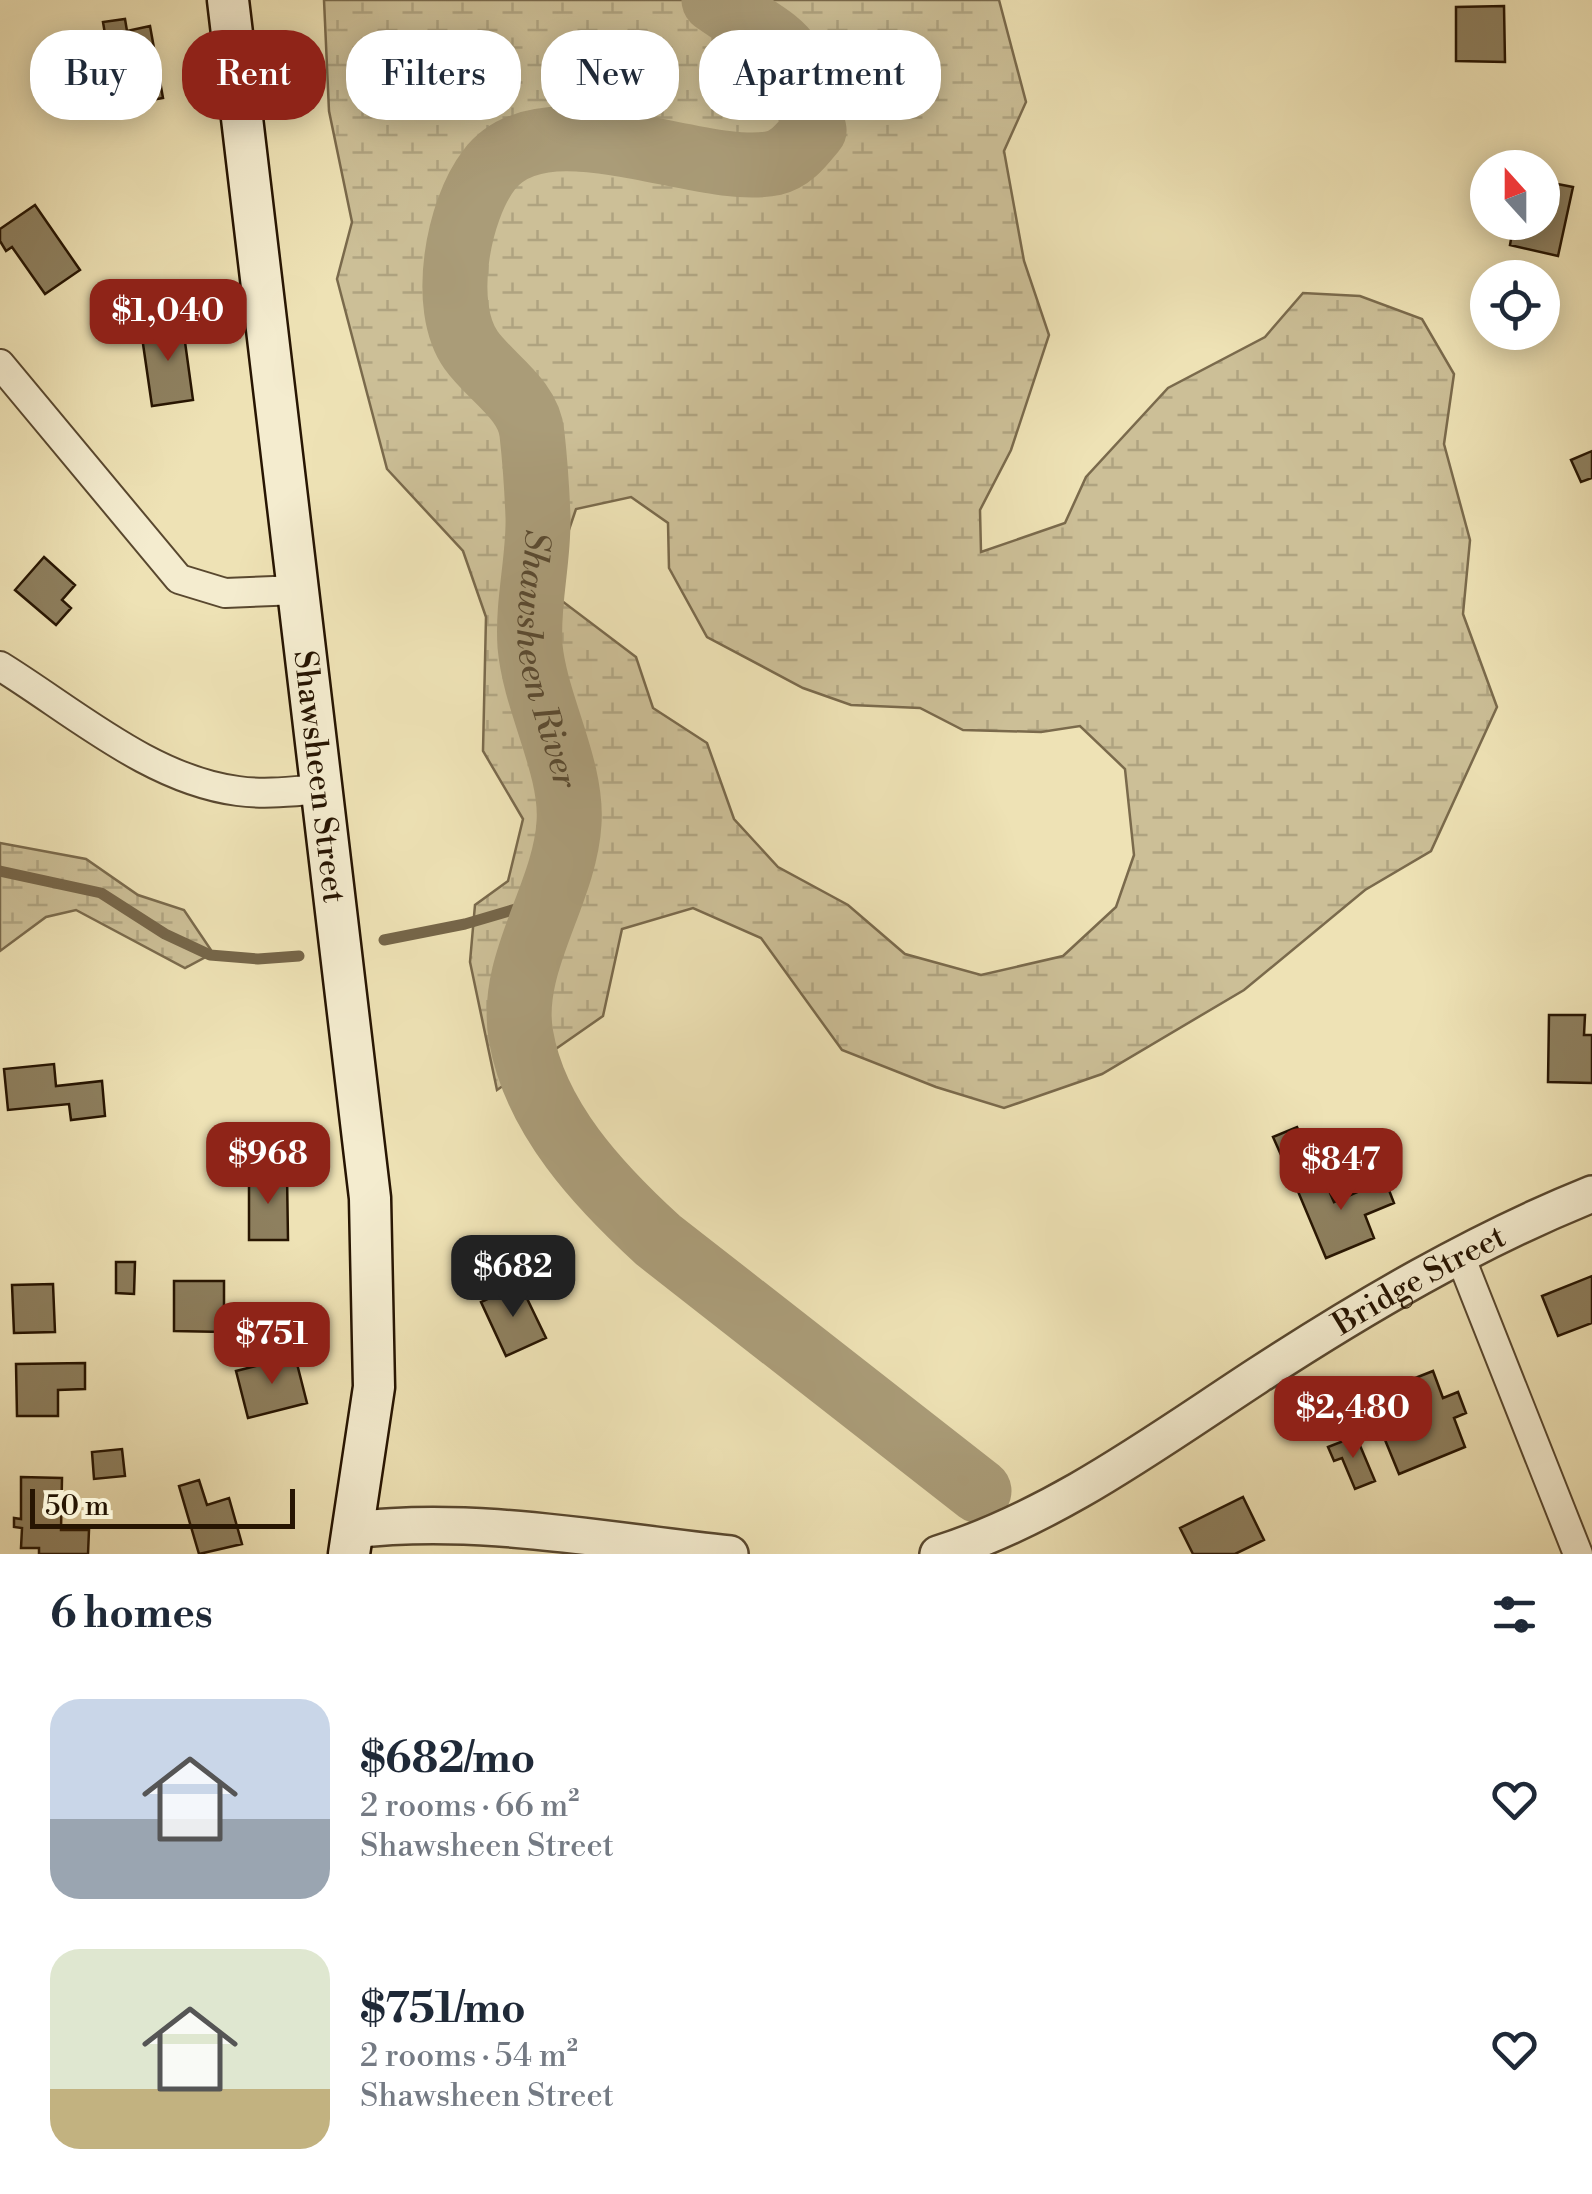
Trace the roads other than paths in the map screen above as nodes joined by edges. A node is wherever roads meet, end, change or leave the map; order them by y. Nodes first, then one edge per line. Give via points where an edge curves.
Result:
1 (228, 0) edge
2 (0, 364) edge
3 (299, 590) junction
4 (0, 666) edge
5 (323, 789) junction
6 (1592, 1194) edge
7 (1460, 1256) junction
8 (351, 1542) edge
9 (730, 1554) edge
10 (938, 1554) edge
11 (1578, 1554) edge

1 - 3 main road, Shawsheen Street
2 - 3 street via 180,579 226,593
3 - 5 main road, Shawsheen Street
4 - 5 street via 184,777 239,791
5 - 8 main road, Shawsheen Street via 375,1258 374,1387
6 - 7 street, Bridge Street
7 - 10 street, Bridge Street via 1108,1474 994,1534
7 - 11 street
8 - 9 street via 407,1524

